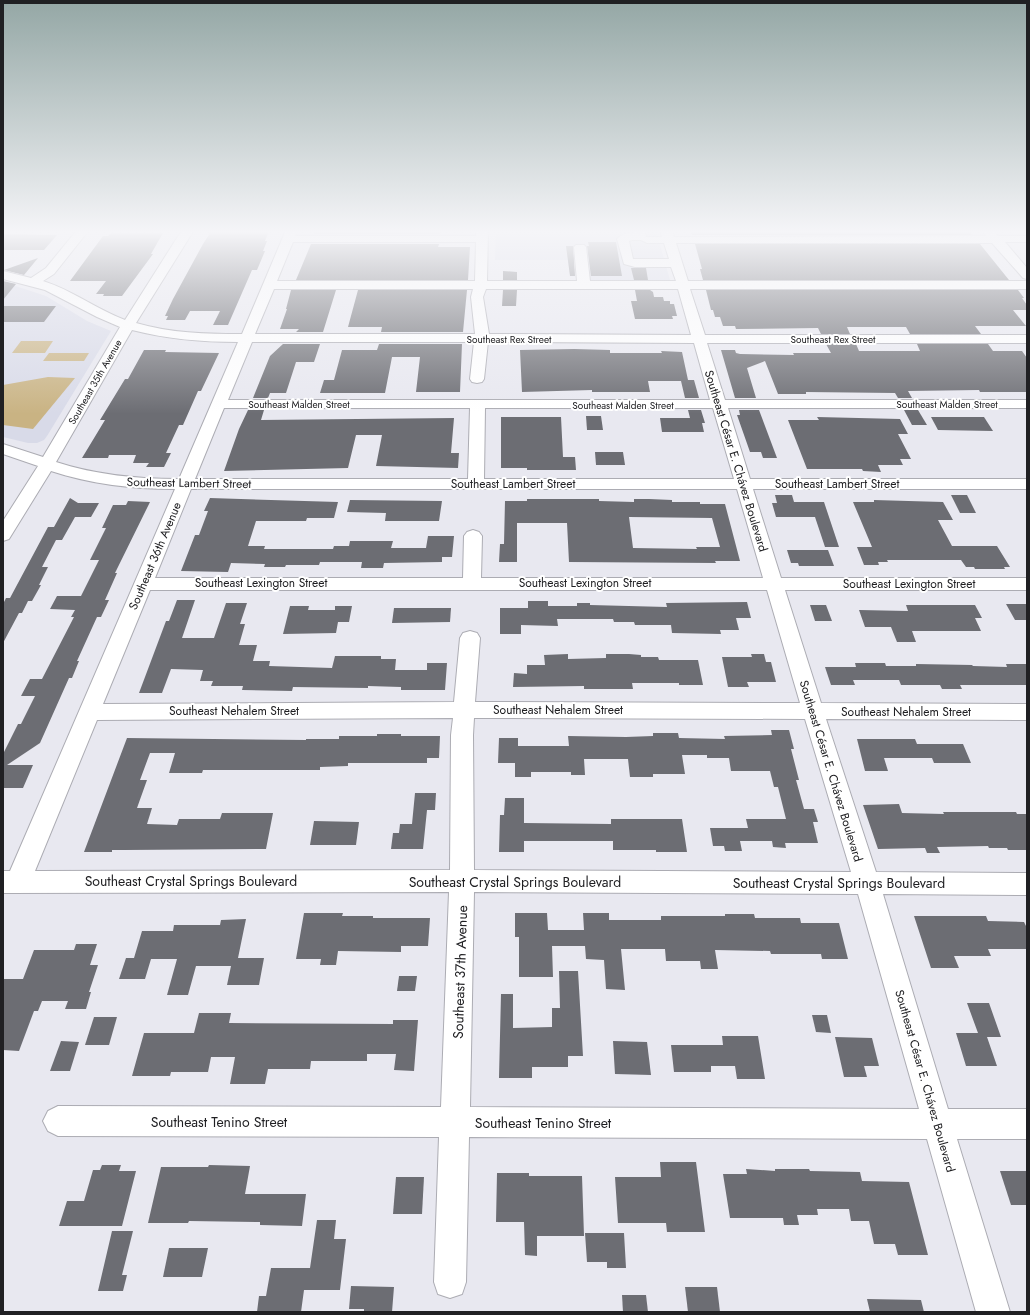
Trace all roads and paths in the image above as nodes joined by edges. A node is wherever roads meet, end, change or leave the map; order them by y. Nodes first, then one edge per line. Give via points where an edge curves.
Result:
1 (57, 291) edge
2 (149, 291) edge
3 (266, 291) edge
4 (478, 291) edge
5 (685, 291) edge
6 (128, 325) junction
7 (246, 338) junction
8 (482, 339) junction
9 (699, 339) junction
10 (1027, 339) edge
11 (477, 378) dead end
12 (218, 404) junction
13 (478, 404) junction
14 (1027, 404) edge
15 (719, 405) junction
16 (3, 449) edge
17 (46, 464) junction
18 (185, 484) junction
19 (476, 484) junction
20 (744, 484) junction
21 (1027, 484) edge
22 (3, 534) edge
23 (473, 536) dead end
24 (472, 583) junction
25 (143, 584) junction
26 (774, 584) junction
27 (1027, 584) edge
28 (470, 638) dead end
29 (465, 710) junction
30 (89, 712) junction
31 (813, 712) junction
32 (1027, 712) edge
33 (462, 881) junction
34 (10, 882) edge
35 (867, 883) junction
36 (1027, 884) edge
37 (58, 1121) dead end
38 (456, 1123) junction
39 (937, 1124) junction
40 (1027, 1124) edge
41 (450, 1282) dead end
42 (994, 1312) edge

1 - 6 street, Southeast Rex Street via 83,306
2 - 6 street, Southeast 35th Avenue
3 - 7 street, Southeast 36th Avenue
4 - 8 street
5 - 9 street, Southeast César E. Chávez Boulevard
6 - 7 street, Southeast Rex Street via 178,335
6 - 17 street, Southeast 35th Avenue
7 - 8 street, Southeast Rex Street
7 - 12 street, Southeast 36th Avenue
8 - 9 street, Southeast Rex Street
8 - 11 street
9 - 10 street, Southeast Rex Street
9 - 15 street, Southeast César E. Chávez Boulevard
12 - 13 street, Southeast Malden Street
12 - 18 street, Southeast 36th Avenue
13 - 15 street, Southeast Malden Street
13 - 19 street
14 - 15 street, Southeast Malden Street
15 - 20 street, Southeast César E. Chávez Boulevard
16 - 17 street, Southeast Lambert Street
17 - 18 street, Southeast Lambert Street via 102,478 148,484
17 - 22 street, Southeast 35th Avenue
18 - 19 street, Southeast Lambert Street
18 - 25 street, Southeast 36th Avenue
19 - 20 street, Southeast Lambert Street
20 - 21 street, Southeast Lambert Street
20 - 26 street, Southeast César E. Chávez Boulevard
23 - 24 street
24 - 25 street, Southeast Lexington Street
24 - 26 street, Southeast Lexington Street
25 - 30 street, Southeast 36th Avenue
26 - 27 street, Southeast Lexington Street
26 - 31 street, Southeast César E. Chávez Boulevard
28 - 29 street, Southeast 37th Avenue
29 - 30 street, Southeast Nehalem Street
29 - 31 street, Southeast Nehalem Street
29 - 33 street, Southeast 37th Avenue via 462,735
30 - 34 street, Southeast 36th Avenue
31 - 32 street, Southeast Nehalem Street
31 - 35 street, Southeast César E. Chávez Boulevard
33 - 34 street, Southeast Crystal Springs Boulevard
33 - 35 street, Southeast Crystal Springs Boulevard
33 - 38 street, Southeast 37th Avenue
35 - 36 street, Southeast Crystal Springs Boulevard
35 - 39 street, Southeast César E. Chávez Boulevard
37 - 38 street, Southeast Tenino Street
38 - 39 street, Southeast Tenino Street
38 - 41 street, Southeast 37th Avenue
39 - 40 street, Southeast Tenino Street
39 - 42 street, Southeast César E. Chávez Boulevard

